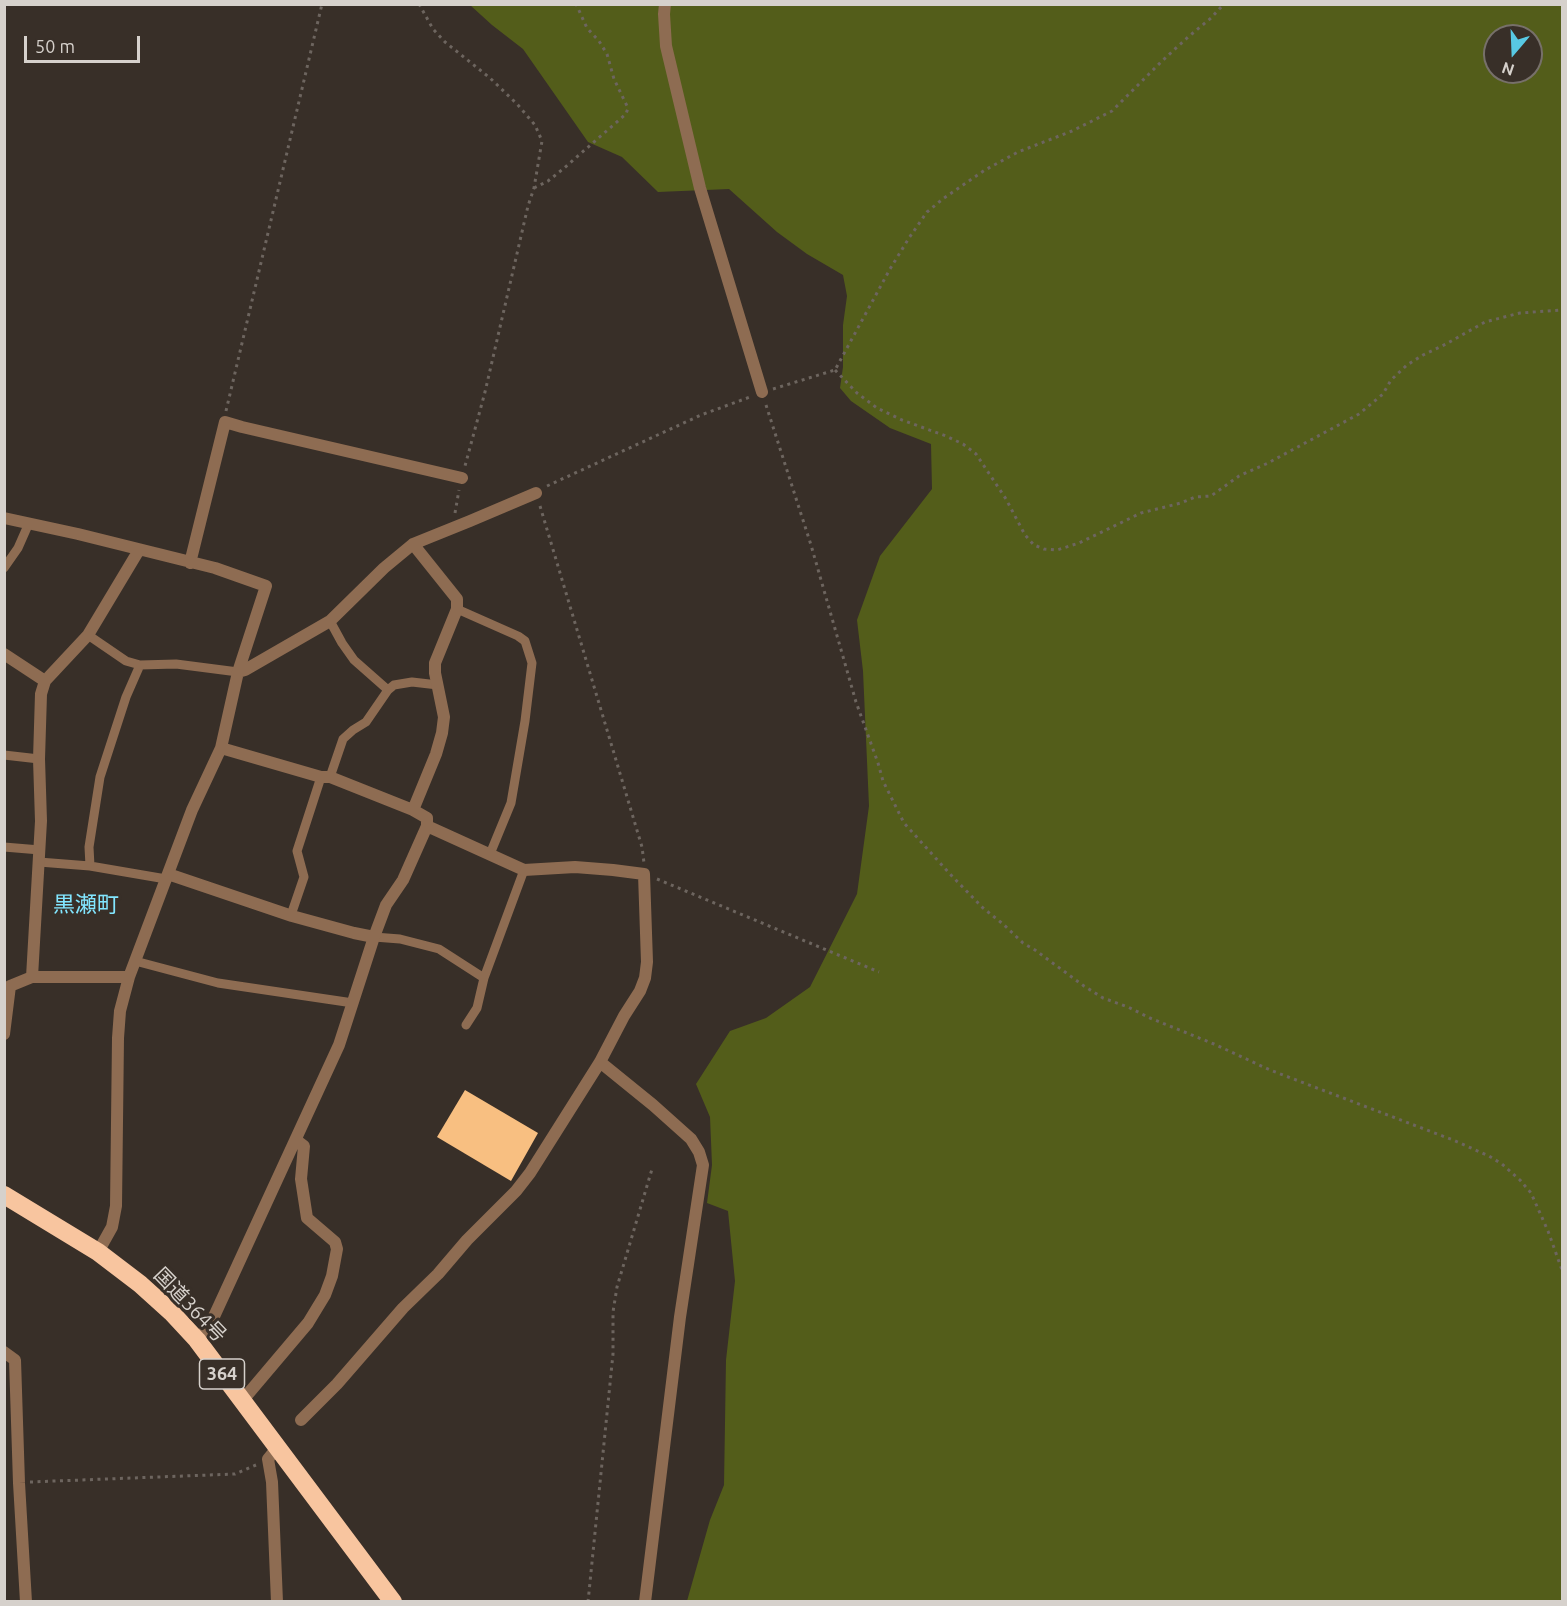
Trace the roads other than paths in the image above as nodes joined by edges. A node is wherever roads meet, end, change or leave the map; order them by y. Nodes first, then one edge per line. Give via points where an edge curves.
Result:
1 (665, 4) edge
2 (762, 392) road end
3 (462, 478) road end
4 (536, 493) road end
5 (4, 518) edge
6 (29, 523) junction
7 (413, 544) junction
8 (139, 550) junction
9 (190, 563) junction
10 (4, 568) edge
11 (457, 609) junction
12 (330, 621) junction
13 (88, 635) junction
14 (4, 654) edge
15 (140, 665) junction
16 (238, 672) junction
17 (45, 681) junction
18 (438, 686) junction
19 (387, 690) junction
20 (221, 748) junction
21 (4, 755) edge
22 (39, 759) junction
23 (325, 777) junction
24 (413, 810) junction
25 (427, 826) junction
26 (4, 847) edge
27 (490, 854) junction
28 (40, 856) junction
29 (90, 866) junction
30 (524, 870) junction
31 (167, 877) junction
32 (291, 915) junction
33 (374, 937) junction
34 (135, 962) junction
35 (32, 977) junction
36 (129, 977) junction
37 (484, 978) junction
38 (7, 985) edge
39 (353, 1003) junction
40 (465, 1025) dead end
41 (4, 1034) edge
42 (600, 1062) junction
43 (296, 1140) junction
44 (4, 1195) edge
45 (98, 1252) junction
46 (197, 1340) junction
47 (4, 1352) edge
48 (242, 1401) junction
49 (301, 1420) dead end
50 (273, 1454) junction
51 (26, 1602) edge
52 (277, 1602) edge
53 (393, 1602) edge
54 (645, 1602) edge

1 - 2 street via 666,46 700,188
3 - 9 street via 225,422
4 - 7 street
5 - 6 street
6 - 8 street
6 - 10 lane
7 - 11 street via 457,599
7 - 12 street
8 - 9 street
8 - 13 street
9 - 16 street via 266,586
11 - 18 street via 435,663
11 - 27 lane via 525,641 532,663 511,803
12 - 16 street
12 - 19 lane via 354,660
13 - 15 lane via 126,661
13 - 17 street
14 - 17 street
15 - 16 lane via 176,664
15 - 29 lane via 100,777 89,847
16 - 20 street
17 - 22 street
18 - 19 lane via 412,682
18 - 24 street via 444,717 442,733
19 - 23 lane via 366,722 343,739
20 - 23 street
20 - 31 street
21 - 22 lane
22 - 28 street
23 - 24 street
23 - 32 lane via 297,851 304,877
24 - 25 street via 427,818
25 - 27 street
25 - 33 street
26 - 28 lane
27 - 30 street
28 - 29 lane
28 - 35 street
29 - 31 lane
30 - 37 lane
30 - 42 street via 576,867 644,874 645,978
31 - 32 street
31 - 34 street
32 - 33 street
33 - 37 lane via 438,949
33 - 39 street
34 - 36 street
34 - 39 lane via 218,982
35 - 36 street
35 - 38 street
36 - 45 street via 117,1038 116,1206 112,1227
37 - 40 lane via 477,1008
38 - 41 street
39 - 43 street via 339,1045
42 - 49 street via 516,1191
42 - 54 street via 691,1139 703,1165
43 - 46 street via 211,1323
43 - 48 street via 304,1146 301,1179 307,1218 336,1242 332,1276 308,1323
44 - 45 highway, 国道364号 / 364
45 - 46 highway, 国道364号 / 364 via 140,1284
46 - 48 highway, 国道364号 / 364
47 - 51 street via 15,1360
48 - 50 highway, 国道364号 / 364
50 - 52 street
50 - 53 highway, 国道364号 / 364

